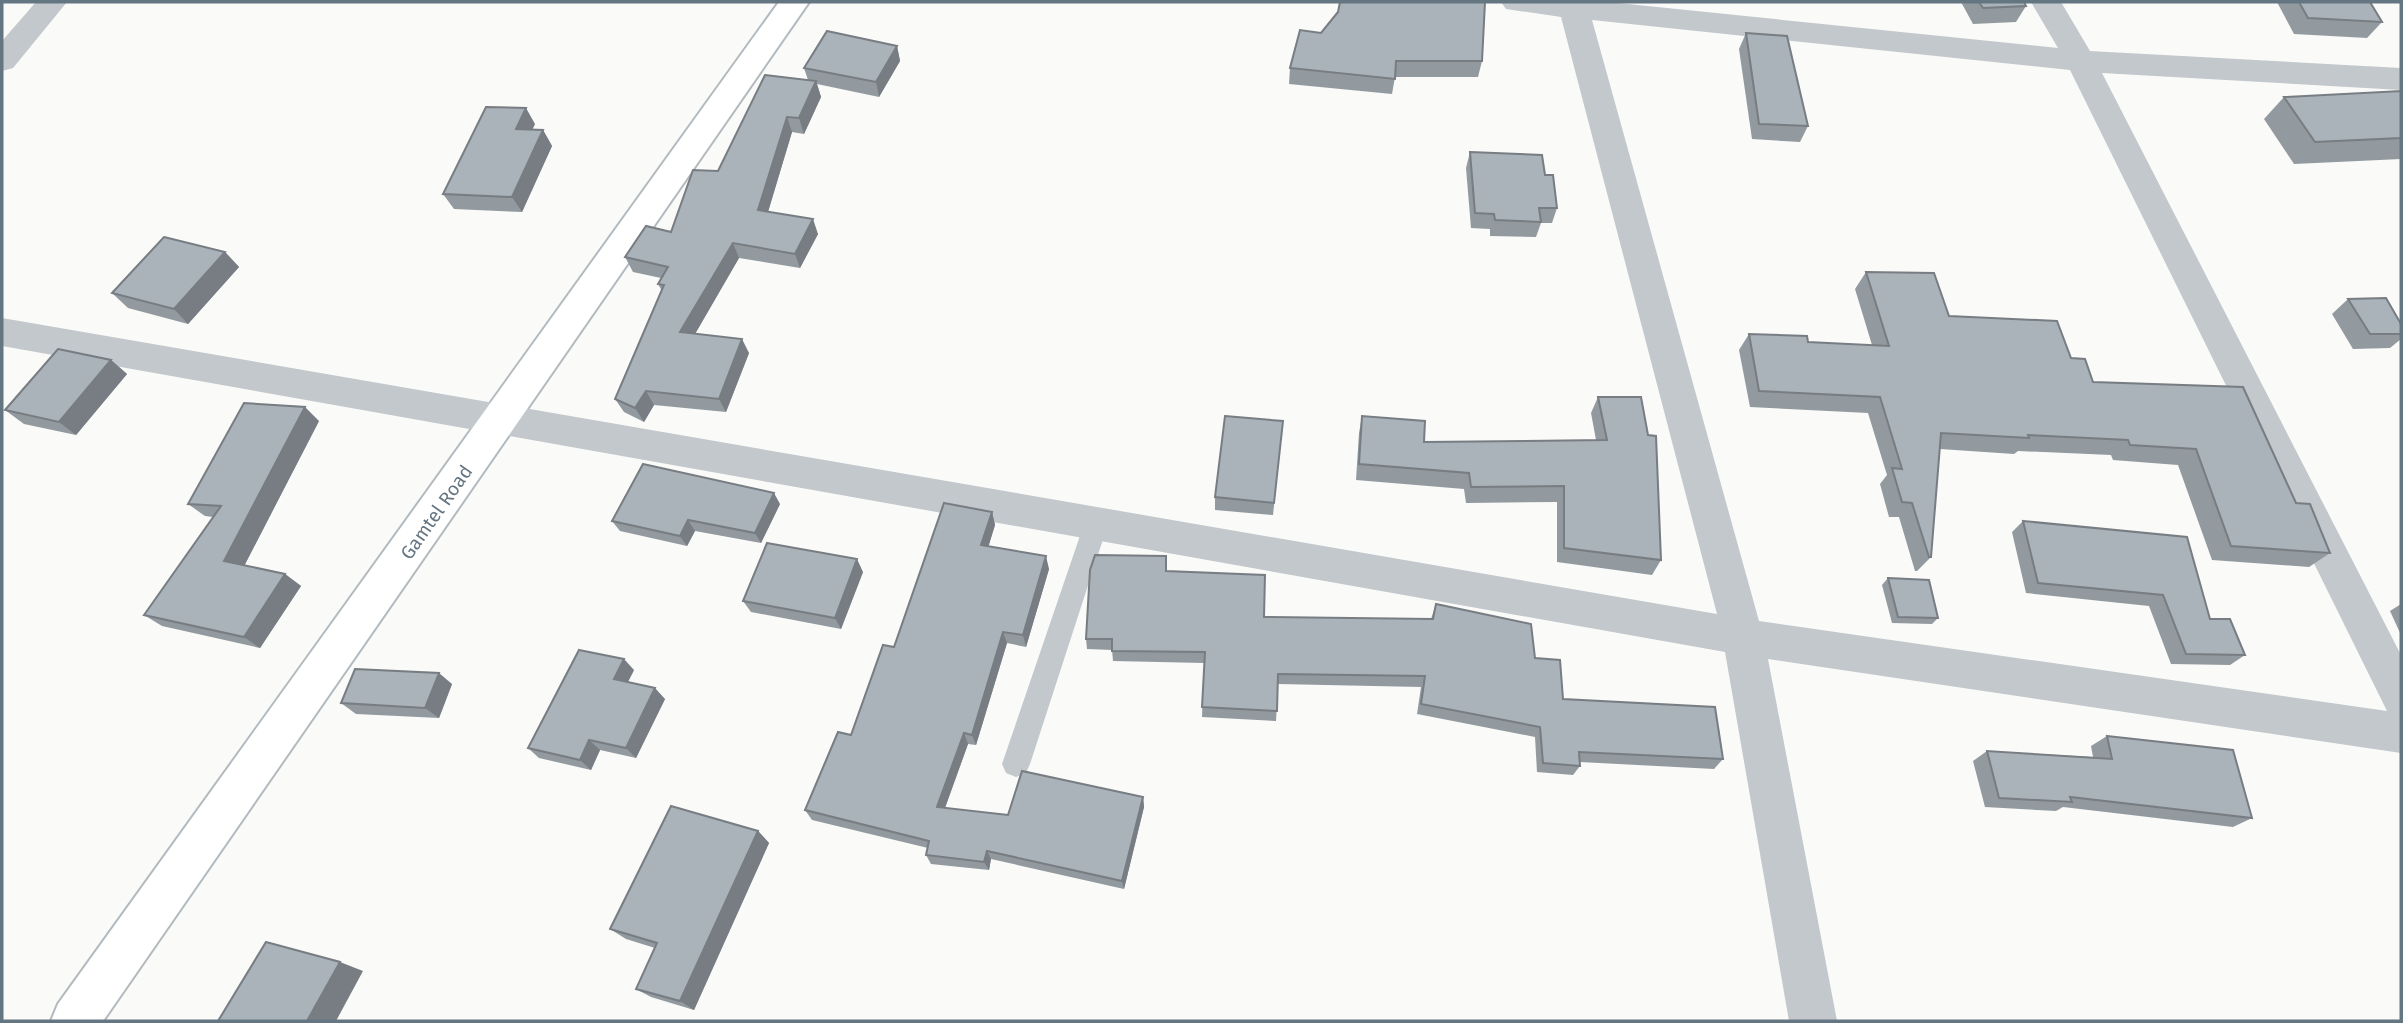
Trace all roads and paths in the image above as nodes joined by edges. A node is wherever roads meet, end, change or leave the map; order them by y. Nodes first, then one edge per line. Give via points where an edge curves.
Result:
1 (52, 2) edge
2 (794, 2) edge
3 (1516, 2) edge
4 (2046, 2) edge
5 (1573, 5) edge
6 (2, 61) edge
7 (2081, 61) junction
8 (2401, 79) edge
9 (2, 332) edge
10 (502, 420) junction
11 (1096, 524) junction
12 (1743, 637) junction
13 (2401, 697) edge
14 (2401, 733) edge
15 (1016, 764) dead end
16 (75, 1021) edge
17 (1813, 1021) edge

1 - 6 street
2 - 10 street, Gamtel Road
3 - 5 street
4 - 7 street
5 - 7 street
5 - 12 street
7 - 8 street
7 - 13 street
9 - 10 street
10 - 11 street
10 - 16 street, Gamtel Road
11 - 12 street
11 - 15 lane
12 - 14 street
12 - 17 street

